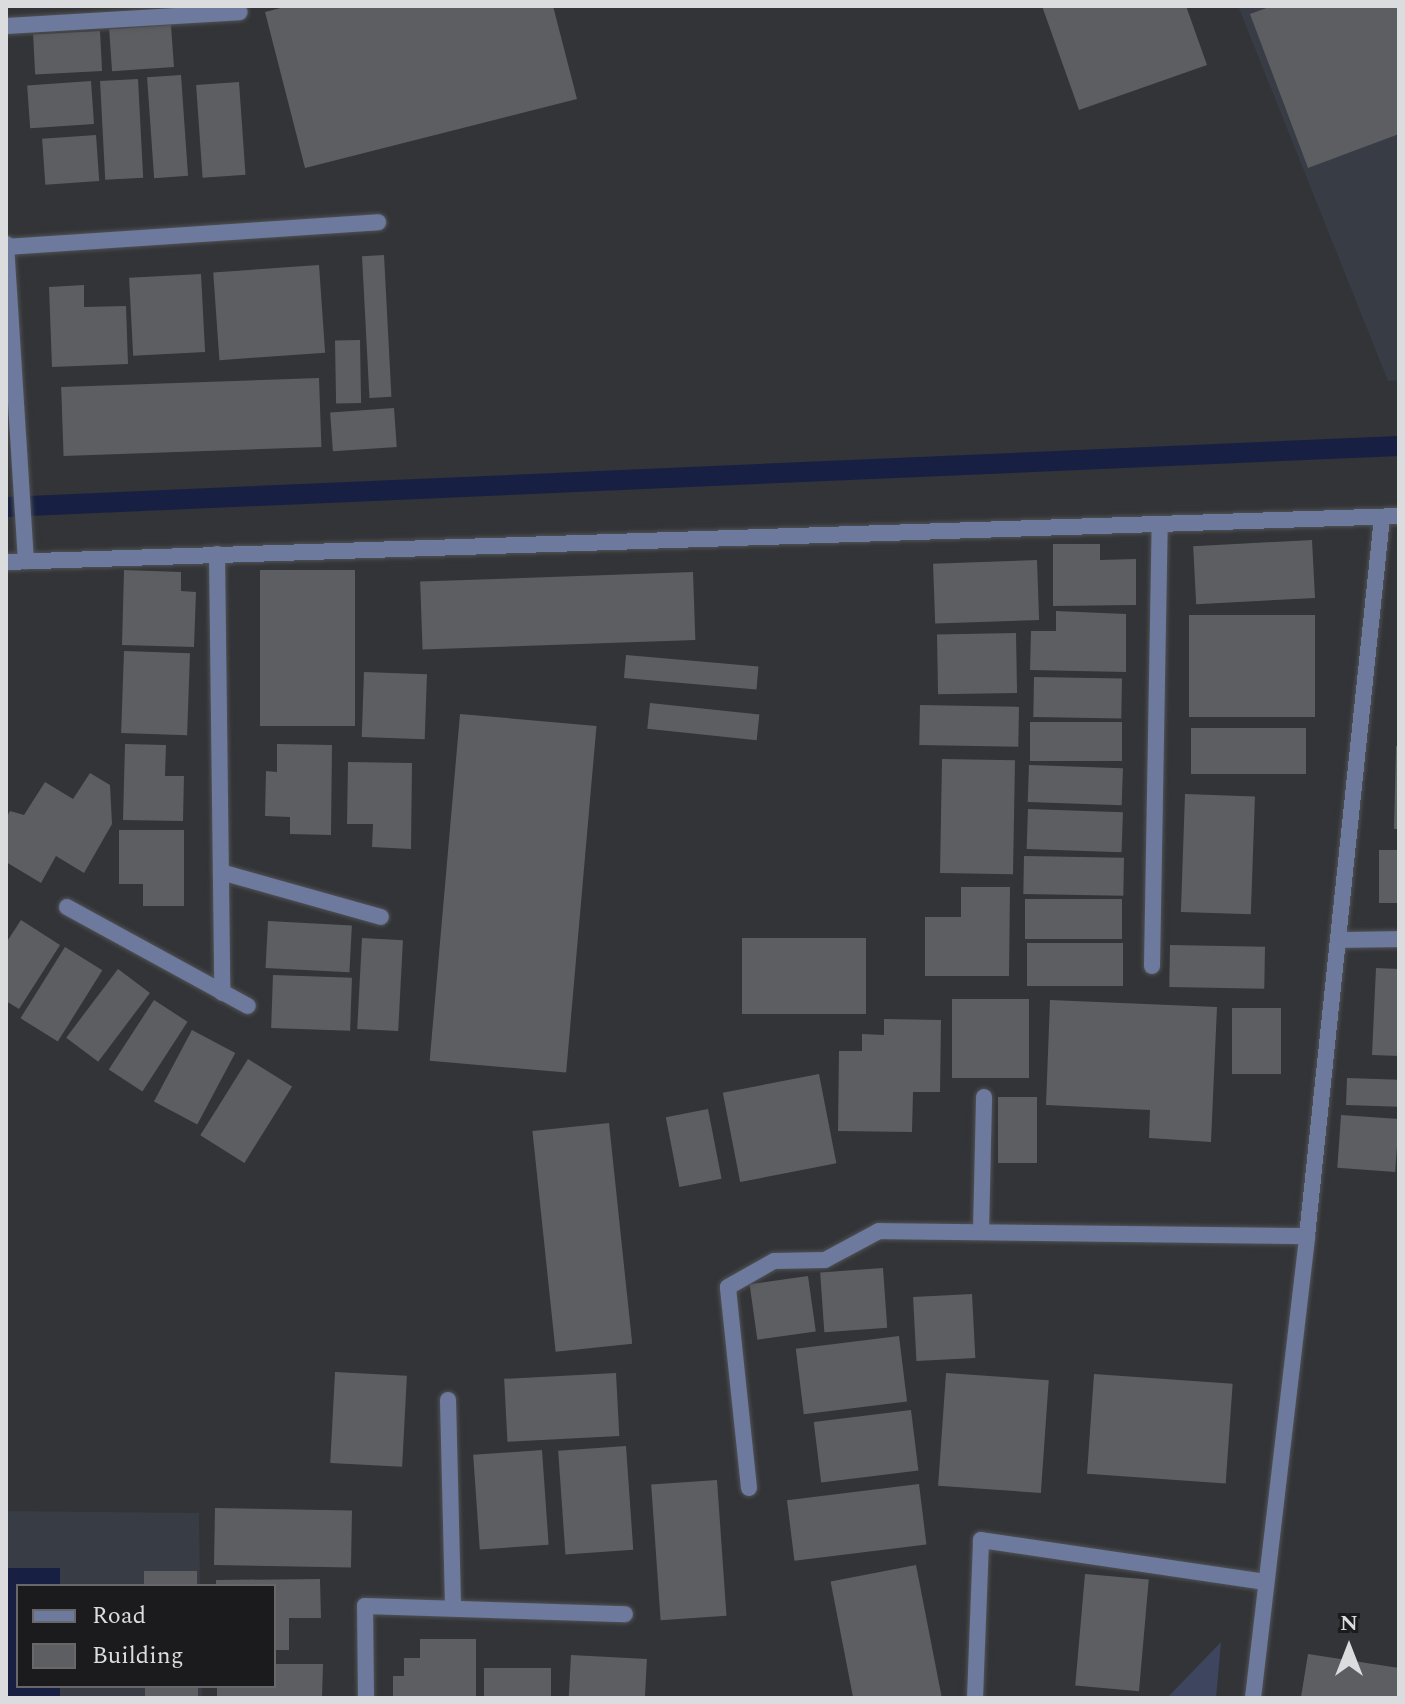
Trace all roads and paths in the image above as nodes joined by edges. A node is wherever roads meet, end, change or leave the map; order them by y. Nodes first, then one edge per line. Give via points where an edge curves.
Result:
1 (240, 12) dead end
2 (6, 26) edge
3 (378, 222) dead end
4 (6, 246) edge
5 (8, 320) edge
6 (1391, 516) edge
7 (1160, 525) junction
8 (217, 554) junction
9 (26, 561) junction
10 (6, 562) edge
11 (221, 872) junction
12 (67, 907) dead end
13 (381, 917) dead end
14 (1399, 939) edge
15 (1338, 940) junction
16 (1152, 966) dead end
17 (222, 993) junction
18 (248, 1006) dead end
19 (984, 1097) dead end
20 (981, 1232) junction
21 (1307, 1236) junction
22 (448, 1400) dead end
23 (749, 1488) dead end
24 (1266, 1582) junction
25 (453, 1608) junction
26 (625, 1614) dead end
27 (366, 1698) edge
28 (975, 1698) edge
29 (1253, 1698) edge

1 - 2 street
3 - 4 street
4 - 5 street
5 - 9 street
6 - 7 street
6 - 15 street
7 - 8 street
7 - 16 street
8 - 9 street
8 - 11 street
9 - 10 street
11 - 13 street
11 - 17 street
12 - 17 street
14 - 15 street
15 - 21 street
17 - 18 street
19 - 20 street
20 - 21 street
20 - 23 street via 879,1231 825,1260 774,1261 728,1287
21 - 24 street
22 - 25 street
24 - 28 street via 981,1540
24 - 29 street
25 - 26 street
25 - 27 street via 365,1606

